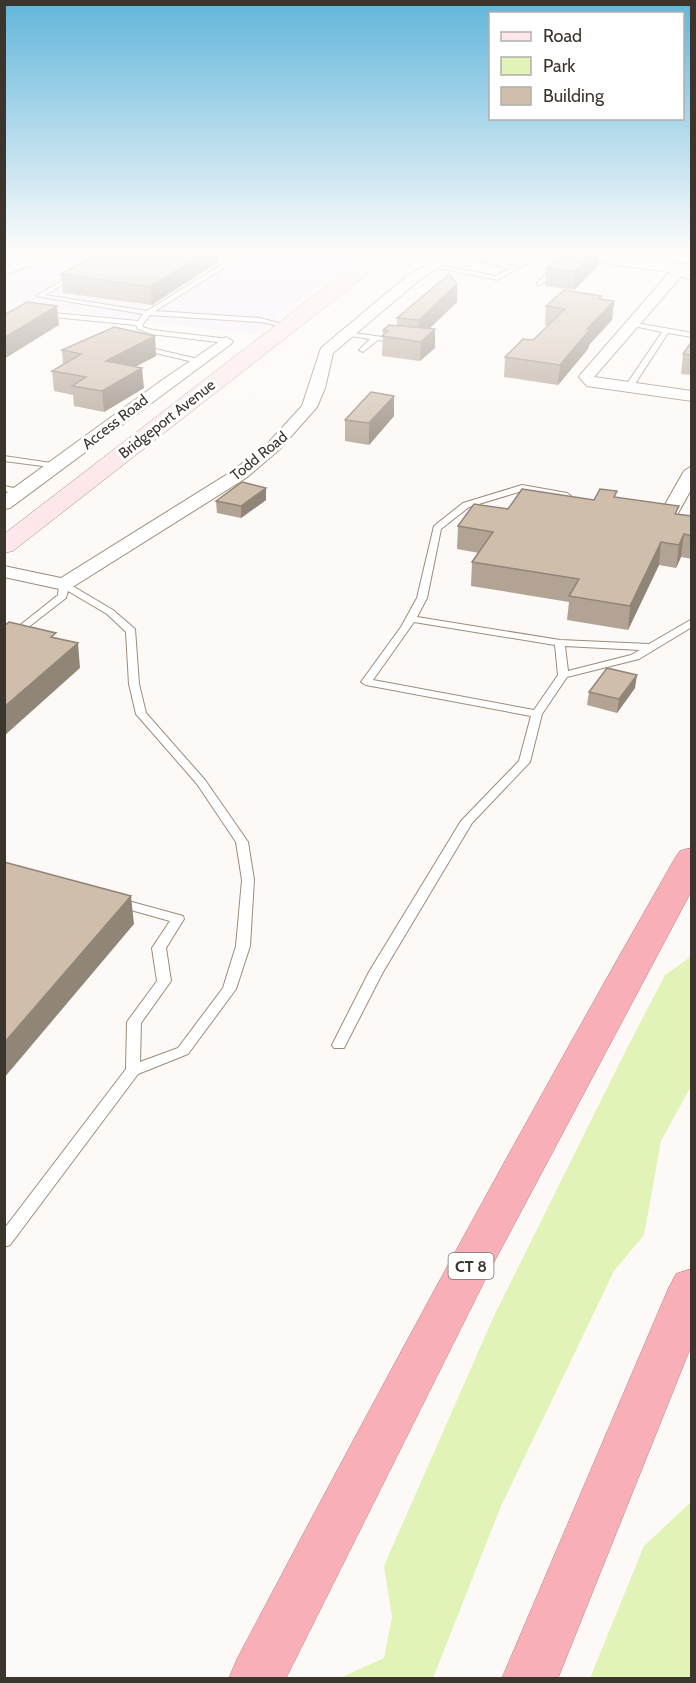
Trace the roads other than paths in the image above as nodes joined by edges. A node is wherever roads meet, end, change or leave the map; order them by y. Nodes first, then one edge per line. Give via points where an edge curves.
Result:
1 (135, 330) edge
2 (147, 330) edge
3 (285, 330) edge
4 (351, 330) edge
5 (627, 330) edge
6 (659, 330) edge
7 (666, 331) junction
8 (131, 334) edge
9 (346, 334) junction
10 (692, 335) edge
11 (376, 338) junction
12 (226, 341) joint
13 (408, 342) edge
14 (134, 345) edge
15 (363, 350) dead end
16 (198, 361) junction
17 (628, 388) junction
18 (692, 396) edge
19 (4, 458) edge
20 (58, 466) junction
21 (692, 471) edge
22 (4, 488) edge
23 (21, 492) junction
24 (578, 498) edge
25 (4, 504) edge
26 (667, 515) edge
27 (4, 546) edge
28 (4, 571) edge
29 (64, 584) junction
30 (411, 619) junction
31 (692, 622) edge
32 (4, 643) edge
33 (560, 643) junction
34 (651, 647) junction
35 (563, 675) junction
36 (537, 714) junction
37 (692, 858) edge
38 (102, 898) edge
39 (339, 1045) dead end
40 (133, 1070) junction
41 (4, 1240) edge
42 (692, 1287) edge
43 (257, 1678) edge
44 (530, 1678) edge

1 - 8 lane
2 - 12 lane
3 - 27 main road, Bridgeport Avenue
4 - 9 street, Todd Road
5 - 17 street via 586,377 592,383
6 - 7 lane
7 - 10 lane
7 - 17 lane
9 - 11 lane
9 - 29 street, Todd Road via 326,351 309,407 274,446 240,474
11 - 13 lane
11 - 15 lane
12 - 16 street, Access Road
14 - 16 lane
16 - 20 street, Access Road via 118,417
17 - 18 street
19 - 20 lane
20 - 23 street, Access Road
21 - 26 street
22 - 23 lane
23 - 25 street, Access Road
24 - 30 lane via 522,488 466,505 437,528 422,598
28 - 29 street
29 - 32 lane via 63,596
29 - 40 lane via 110,612 131,631 134,684 141,714 201,782 242,842 248,880 243,946 229,989 183,1051
30 - 33 lane
30 - 36 lane via 366,682
31 - 34 lane
33 - 34 lane
33 - 35 lane
34 - 35 lane via 634,657
35 - 36 lane
36 - 39 lane via 524,762 467,821 376,972
37 - 43 highway, CT 8 via 612,999
38 - 40 lane via 178,919 159,948 164,981 134,1022
40 - 41 lane
42 - 44 highway

